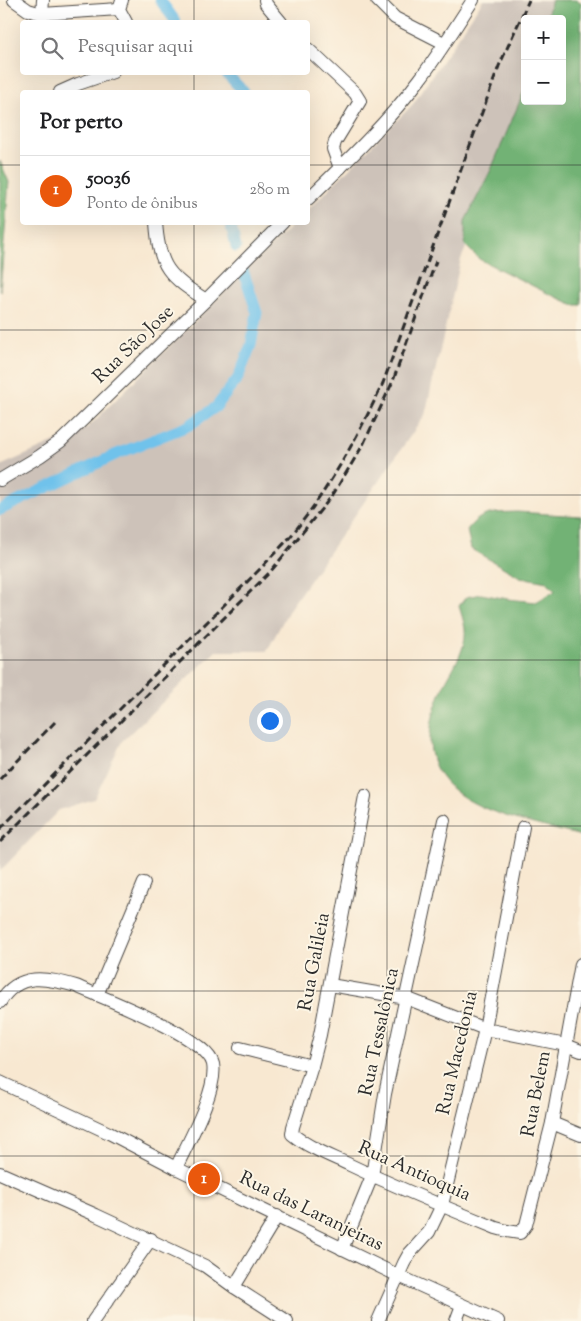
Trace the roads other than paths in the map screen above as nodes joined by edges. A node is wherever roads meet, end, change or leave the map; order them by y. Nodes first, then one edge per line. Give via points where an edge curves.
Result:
1 (14, 0) edge
2 (42, 0) edge
3 (265, 0) edge
4 (377, 0) edge
5 (473, 0) edge
6 (120, 5) edge
7 (42, 14) junction
8 (125, 20) edge
9 (279, 20) edge
10 (444, 43) junction
11 (310, 50) edge
12 (105, 75) edge
13 (64, 90) edge
14 (340, 168) junction
15 (310, 197) edge
16 (156, 225) edge
17 (280, 225) edge
18 (206, 300) junction
19 (0, 480) edge
20 (365, 796) dead end
21 (444, 820) dead end
22 (523, 826) dead end
23 (144, 883) dead end
24 (581, 964) edge
25 (330, 985) junction
26 (96, 995) junction
27 (406, 998) junction
28 (0, 1002) edge
29 (485, 1029) junction
30 (566, 1045) junction
31 (240, 1048) dead end
32 (581, 1050) edge
33 (312, 1066) junction
34 (0, 1082) edge
35 (552, 1122) junction
36 (292, 1134) joint
37 (581, 1135) edge
38 (176, 1168) junction
39 (0, 1173) edge
40 (372, 1176) junction
41 (442, 1205) junction
42 (277, 1216) junction
43 (524, 1230) joint
44 (151, 1239) junction
45 (342, 1248) junction
46 (398, 1276) junction
47 (234, 1287) junction
48 (462, 1305) junction
49 (94, 1321) edge
50 (287, 1321) edge
51 (378, 1321) edge
52 (456, 1321) edge
53 (498, 1321) edge

1 - 7 street via 28,10
2 - 7 street
3 - 9 street
4 - 10 street via 396,18
5 - 10 street
6 - 7 street
6 - 8 street
10 - 14 street via 395,110
11 - 14 street via 360,101 335,142 333,149
12 - 13 street
14 - 15 street
16 - 18 street via 162,262 182,285
17 - 18 street, Rua São Jose
18 - 19 street, Rua São Jose via 61,441
20 - 25 street, Rua Galileia
21 - 27 street, Rua Tessalônica
22 - 29 street, Rua Macedonia
23 - 26 street
24 - 30 street, Rua Belem
25 - 27 street
25 - 33 street, Rua Galileia
26 - 28 street via 61,982 32,980 13,986
26 - 38 street via 181,1034 208,1053 213,1064 212,1080 204,1109
27 - 29 street
27 - 40 street, Rua Tessalônica via 385,1094
29 - 30 street
29 - 41 street, Rua Macedonia
30 - 32 street
30 - 35 street, Rua Belem
31 - 33 street
33 - 36 street, Rua Galileia
34 - 38 street, Rua das Laranjeiras
35 - 37 street
35 - 43 street, Rua Belem
36 - 40 street, Rua Antioquia
38 - 42 street, Rua das Laranjeiras
39 - 44 street
40 - 41 street, Rua Antioquia
40 - 45 street, Rua Tessalônica
41 - 43 street, Rua Antioquia via 507,1231 516,1233
41 - 46 street, Rua Macedonia
42 - 45 street, Rua das Laranjeiras
42 - 47 street
44 - 47 street via 205,1266
44 - 49 street
45 - 46 street, Rua das Laranjeiras
46 - 48 street, Rua das Laranjeiras
46 - 51 street, Rua Macedonia
47 - 50 street
48 - 52 street
48 - 53 street, Rua das Laranjeiras

